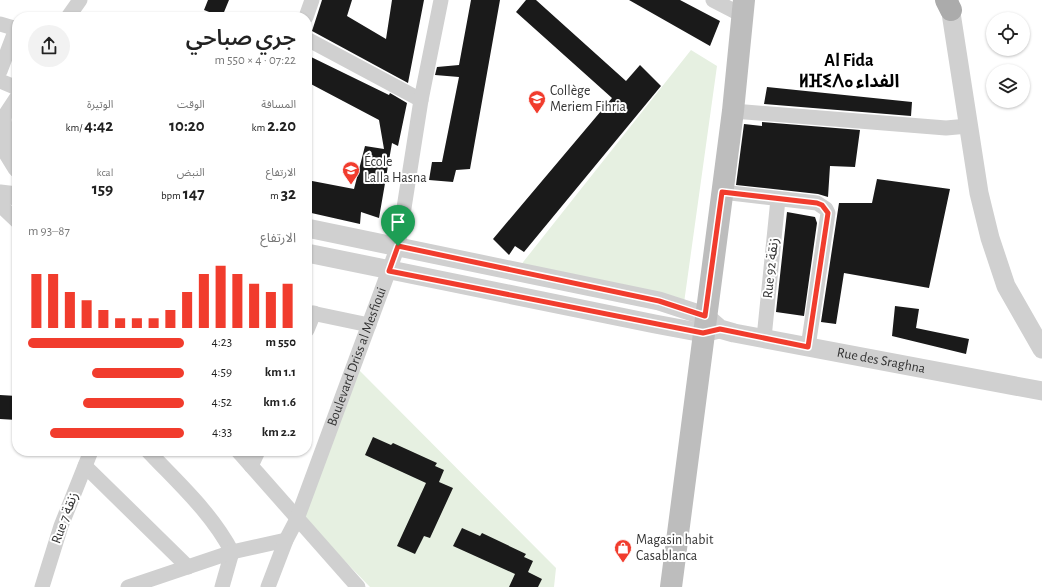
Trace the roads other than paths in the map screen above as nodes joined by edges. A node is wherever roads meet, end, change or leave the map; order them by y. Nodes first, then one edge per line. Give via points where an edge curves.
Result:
1 (80, 0) edge
2 (312, 0) edge
3 (441, 0) edge
4 (713, 0) edge
5 (949, 3) edge
6 (743, 8) edge
7 (72, 12) edge
8 (308, 12) edge
9 (0, 24) edge
10 (12, 28) edge
11 (12, 41) edge
12 (312, 42) edge
13 (0, 71) edge
14 (0, 81) edge
15 (12, 86) edge
16 (421, 100) junction
17 (12, 104) edge
18 (733, 111) junction
19 (1, 121) edge
20 (968, 126) junction
21 (12, 160) edge
22 (0, 173) edge
23 (12, 174) edge
24 (722, 192) junction
25 (0, 194) edge
26 (12, 195) edge
27 (778, 199) junction
28 (0, 204) edge
29 (12, 216) edge
30 (312, 229) edge
31 (398, 246) junction
32 (312, 254) edge
33 (389, 271) junction
34 (312, 313) edge
35 (369, 325) junction
36 (710, 326) junction
37 (764, 338) junction
38 (808, 347) junction
39 (1042, 349) edge
40 (1042, 391) edge
41 (89, 456) edge
42 (153, 456) edge
43 (242, 456) edge
44 (256, 456) edge
45 (85, 466) junction
46 (251, 466) junction
47 (297, 519) junction
48 (286, 540) junction
49 (232, 552) junction
50 (188, 567) junction
51 (352, 584) edge
52 (42, 587) edge
53 (128, 587) edge
54 (222, 587) edge
55 (268, 587) edge
56 (671, 587) edge

1 - 7 street
2 - 8 street
3 - 16 street, Boulevard Driss al Mesfioui
4 - 6 street
5 - 20 street
6 - 18 main road
9 - 10 street
11 - 13 street
12 - 16 street
14 - 15 street
16 - 31 street, Boulevard Driss al Mesfioui
17 - 19 street
18 - 20 street via 946,128
18 - 24 main road
19 - 21 street via 6,150
20 - 39 street via 979,193 990,238 1006,286
22 - 23 street
24 - 27 street
24 - 36 main road
25 - 26 street
27 - 37 street, Rue 92 زنقة
27 - 38 street via 817,203 828,213
28 - 29 street
30 - 31 street, Rue des Sraghna
31 - 33 street, Boulevard Driss al Mesfioui
31 - 36 street, Rue des Sraghna via 659,301
32 - 33 street, Rue des Sraghna
33 - 35 street, Boulevard Driss al Mesfioui
33 - 36 street, Rue des Sraghna
34 - 35 street
35 - 47 street, Boulevard Driss al Mesfioui
36 - 37 street, Rue des Sraghna
36 - 56 main road
37 - 38 street, Rue des Sraghna
38 - 40 street, Rue des Sraghna
41 - 45 street, Rue 7 زنقة
42 - 49 street via 208,515
43 - 46 street
44 - 46 street
45 - 50 street
45 - 52 street, Rue 7 زنقة via 61,526
46 - 47 street
47 - 48 street, Boulevard Driss al Mesfioui
47 - 51 street
48 - 49 street
48 - 55 street, Boulevard Driss al Mesfioui
49 - 50 street
49 - 54 street
50 - 53 street

